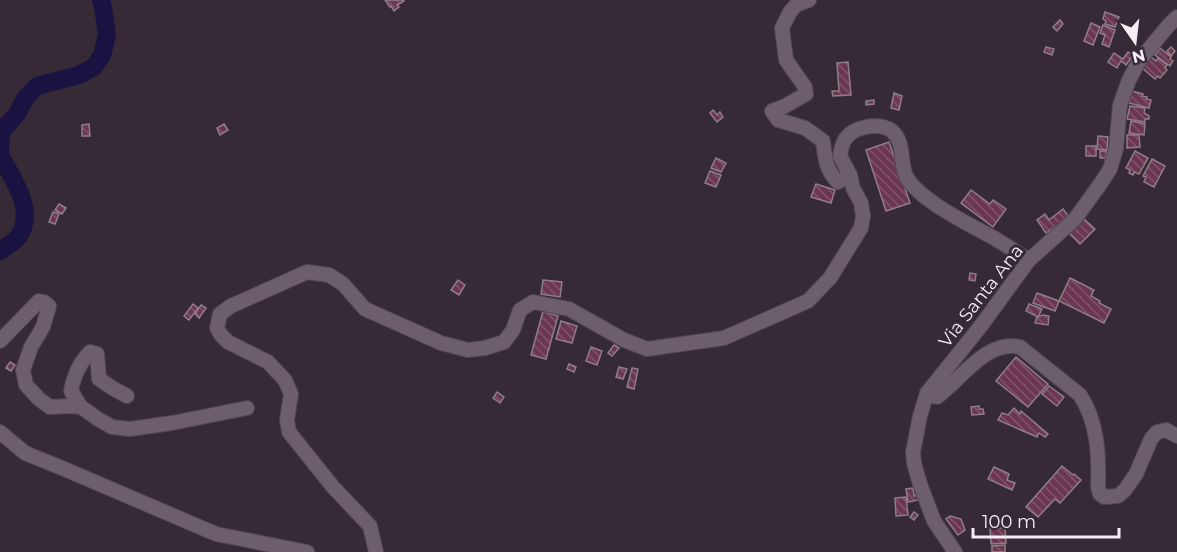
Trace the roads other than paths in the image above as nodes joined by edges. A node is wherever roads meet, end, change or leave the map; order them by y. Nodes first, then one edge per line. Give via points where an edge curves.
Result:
1 (809, 0) edge
2 (1177, 17) edge
3 (850, 175) junction
4 (1029, 260) junction
5 (0, 341) edge
6 (927, 393) junction
7 (127, 396) dead end
8 (81, 407) junction
9 (247, 408) dead end
10 (0, 432) edge
11 (1177, 436) edge
12 (306, 552) edge
13 (376, 552) edge
14 (955, 552) edge

1 - 3 street via 796,5 782,28 786,60 806,94 772,111 778,120 805,128 823,141 825,161 838,182
2 - 4 street, Via Santa Ana via 1139,61 1129,80 1120,105 1110,169 1075,219
3 - 4 street via 840,156 846,137 870,127 880,126 893,132 900,143 906,177 921,194
3 - 13 street via 861,203 861,228 830,278 808,301 724,338 647,349 569,309 533,302 520,310 504,342 468,350 441,343 365,309 343,284 329,275 307,272 220,314 217,328 221,335 268,362 285,380 291,394 289,432 370,526
4 - 6 street, Via Santa Ana
5 - 8 street via 39,301 49,306 23,370 26,385 50,407
6 - 11 street via 937,397 983,356 1011,345 1020,347 1085,402 1098,443 1098,487 1104,497 1118,496 1125,490 1157,432 1166,430
6 - 14 street, Via Santa Ana via 914,463 934,521
7 - 8 street via 99,379 97,354 90,352 74,375 71,391
8 - 9 street via 112,427 130,429
10 - 12 street via 25,453 216,534

